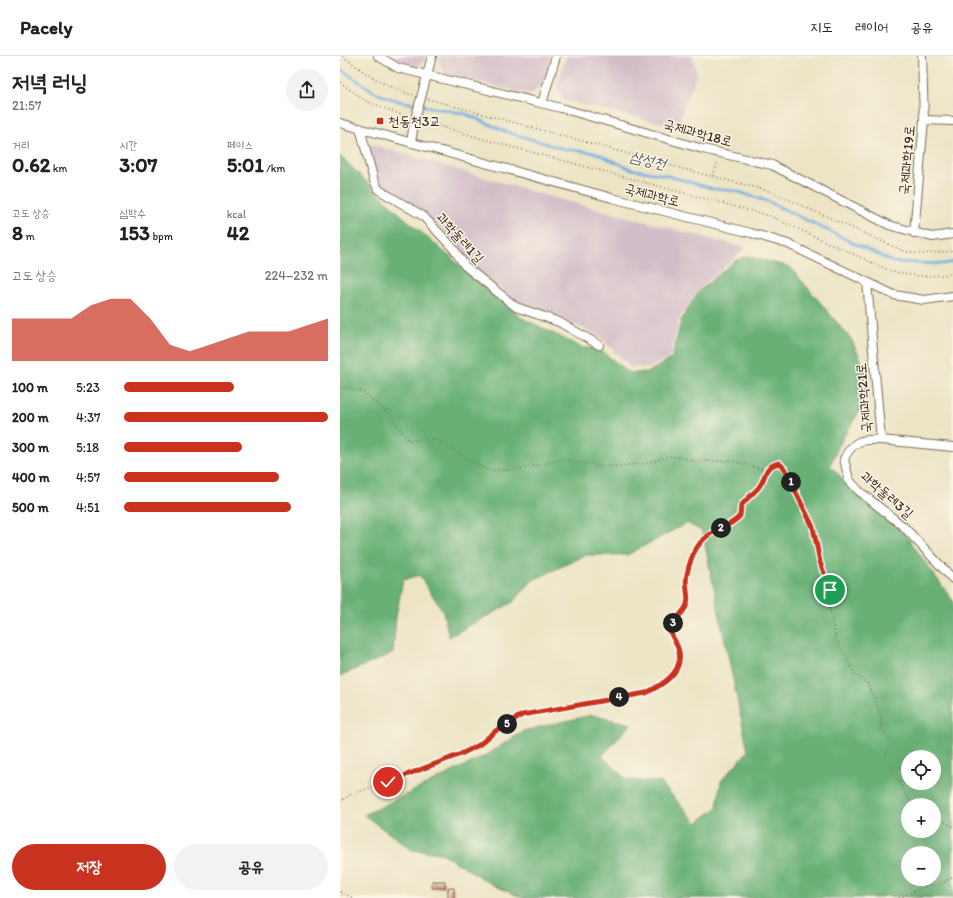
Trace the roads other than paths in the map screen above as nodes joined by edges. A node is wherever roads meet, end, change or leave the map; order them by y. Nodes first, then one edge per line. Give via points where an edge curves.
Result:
1 (378, 56) edge
2 (432, 56) edge
3 (556, 56) edge
4 (922, 56) edge
5 (427, 76) junction
6 (542, 103) junction
7 (924, 120) junction
8 (953, 121) edge
9 (340, 123) edge
10 (360, 128) junction
11 (411, 143) junction
12 (914, 233) junction
13 (953, 234) edge
14 (867, 282) junction
15 (953, 296) edge
16 (599, 345) dead end
17 (881, 440) junction
18 (953, 447) edge
19 (953, 579) edge

1 - 5 street, 국제과학18로 via 398,68
2 - 5 street
3 - 6 street
4 - 7 street
5 - 6 street, 국제과학18로
5 - 11 street, bridge via 413,120
6 - 12 street, 국제과학18로 via 772,165 890,225
7 - 8 street, 국제과학19로
7 - 12 street, 국제과학19로
9 - 10 street, 국제과학로
10 - 11 street, 국제과학로
10 - 16 street, 과학둘레1길 via 374,181 379,190 423,216 453,248 465,266 516,307 560,322
11 - 14 street, 국제과학로 via 788,244
12 - 13 street, 국제과학18로 via 932,237
14 - 15 street, 국제과학로 via 894,296 924,300
14 - 17 street, 국제과학21로
17 - 18 street, 국제과학21로
17 - 19 street, 과학둘레3길 via 862,440 849,450 844,459 849,480 904,527

